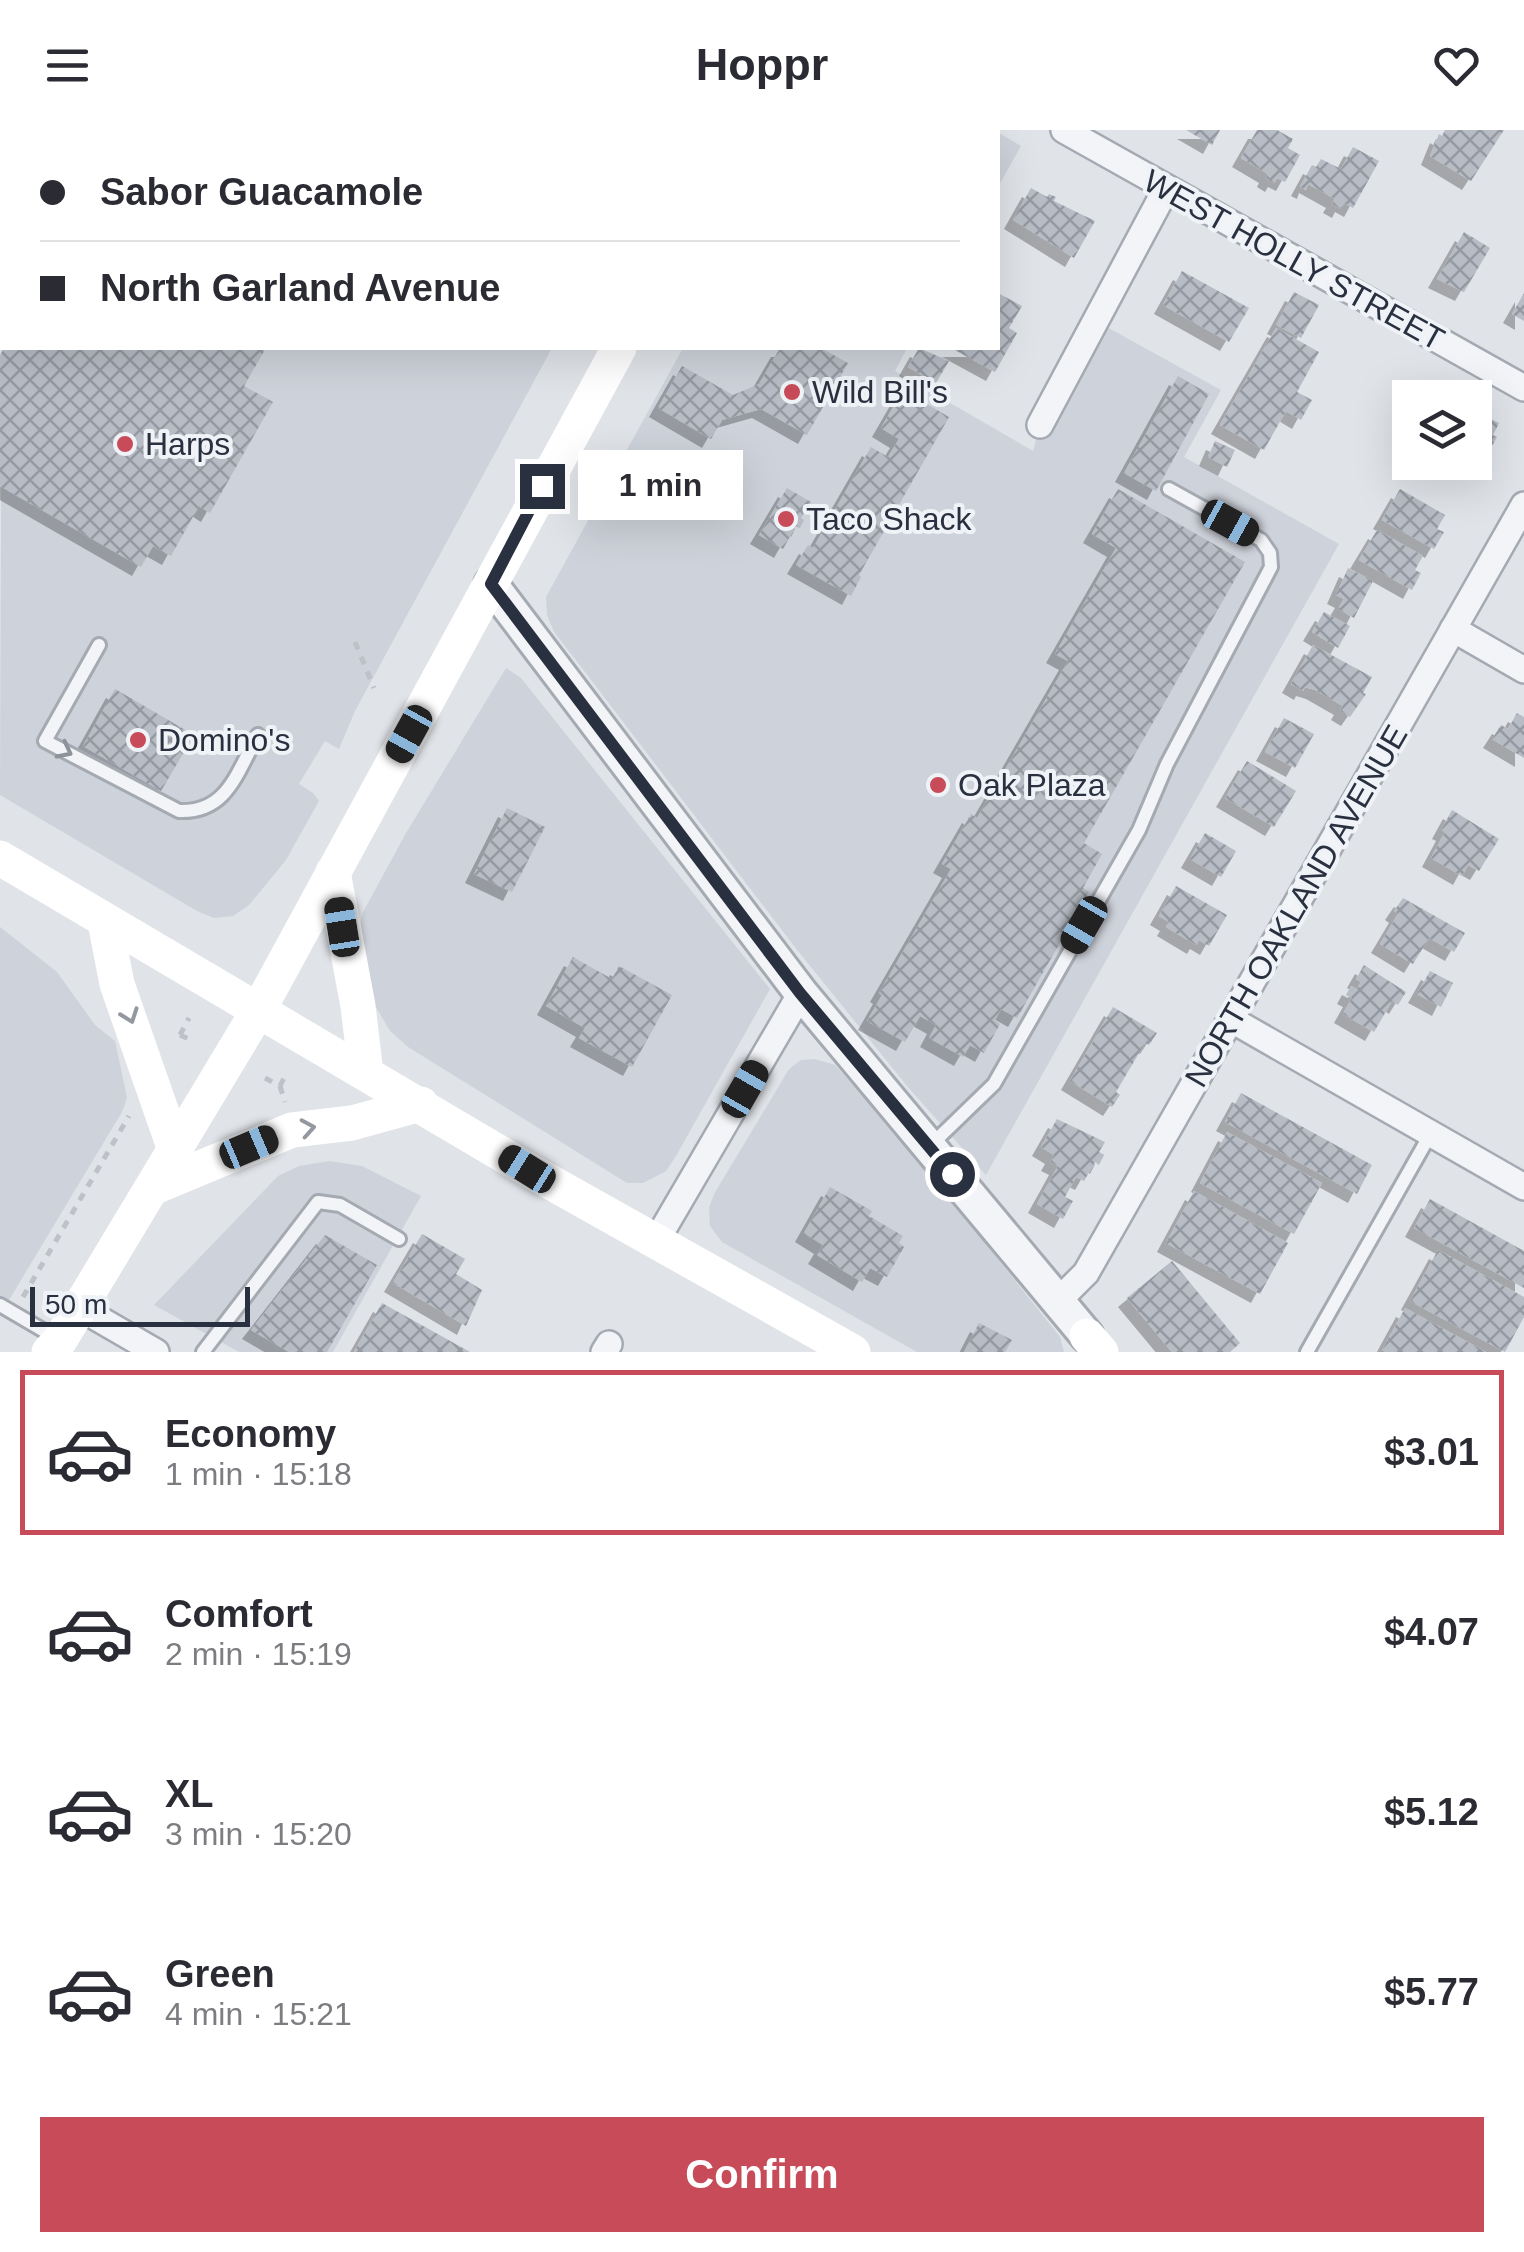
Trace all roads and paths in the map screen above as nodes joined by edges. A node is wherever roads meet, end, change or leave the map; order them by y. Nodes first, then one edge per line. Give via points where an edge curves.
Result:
1 (1064, 130) edge
2 (1166, 188) junction
3 (617, 350) edge
4 (1524, 388) edge
5 (1040, 425) dead end
6 (1169, 489) dead end
7 (1524, 505) edge
8 (491, 584) junction
9 (1453, 629) junction
10 (355, 642) dead end
11 (100, 645) dead end
12 (1524, 670) edge
13 (374, 688) dead end
14 (258, 735) dead end
15 (0, 858) edge
16 (333, 872) junction
17 (105, 922) junction
18 (800, 993) junction
19 (258, 1011) junction
20 (189, 1018) dead end
21 (1232, 1020) junction
22 (190, 1040) dead end
23 (366, 1073) junction
24 (286, 1074) dead end
25 (264, 1078) dead end
26 (421, 1104) junction
27 (133, 1110) dead end
28 (1431, 1133) junction
29 (929, 1146) junction
30 (175, 1150) junction
31 (1524, 1187) edge
32 (152, 1188) junction
33 (399, 1239) dead end
34 (656, 1243) junction
35 (1058, 1301) junction
36 (0, 1305) edge
37 (80, 1308) junction
38 (14, 1312) junction
39 (1091, 1346) edge
40 (55, 1348) edge
41 (156, 1352) edge
42 (203, 1352) edge
43 (853, 1352) edge
44 (1307, 1352) edge

1 - 2 street, WEST HOLLY STREET
2 - 4 street, WEST HOLLY STREET
2 - 5 street
3 - 8 main road
6 - 29 lane via 1261,540 1271,567 1139,830 994,1084
7 - 9 street, NORTH OAKLAND AVENUE
8 - 16 main road
8 - 18 street
9 - 12 street
9 - 21 street, NORTH OAKLAND AVENUE
10 - 13 path
11 -> 14 lane via 45,741 179,810 198,812 225,794
15 - 17 main road
16 - 19 main road
16 - 23 main road
17 - 19 main road
17 -> 30 main road via 118,984
18 - 29 street
18 - 34 street
19 - 23 main road
19 - 30 main road
20 - 22 path via 180,1035
21 - 28 street
21 - 35 street, NORTH OAKLAND AVENUE via 1086,1273
23 - 26 main road
24 - 25 path via 280,1086
32 -> 26 main road via 292,1130
26 - 34 main road
27 - 38 path
28 - 31 street
28 - 44 lane
29 - 35 street
30 - 32 main road
32 - 37 main road
33 - 42 lane via 340,1206 318,1202
34 - 43 main road
35 - 39 street
36 - 38 lane
37 - 40 main road
37 - 41 street
38 - 40 lane

